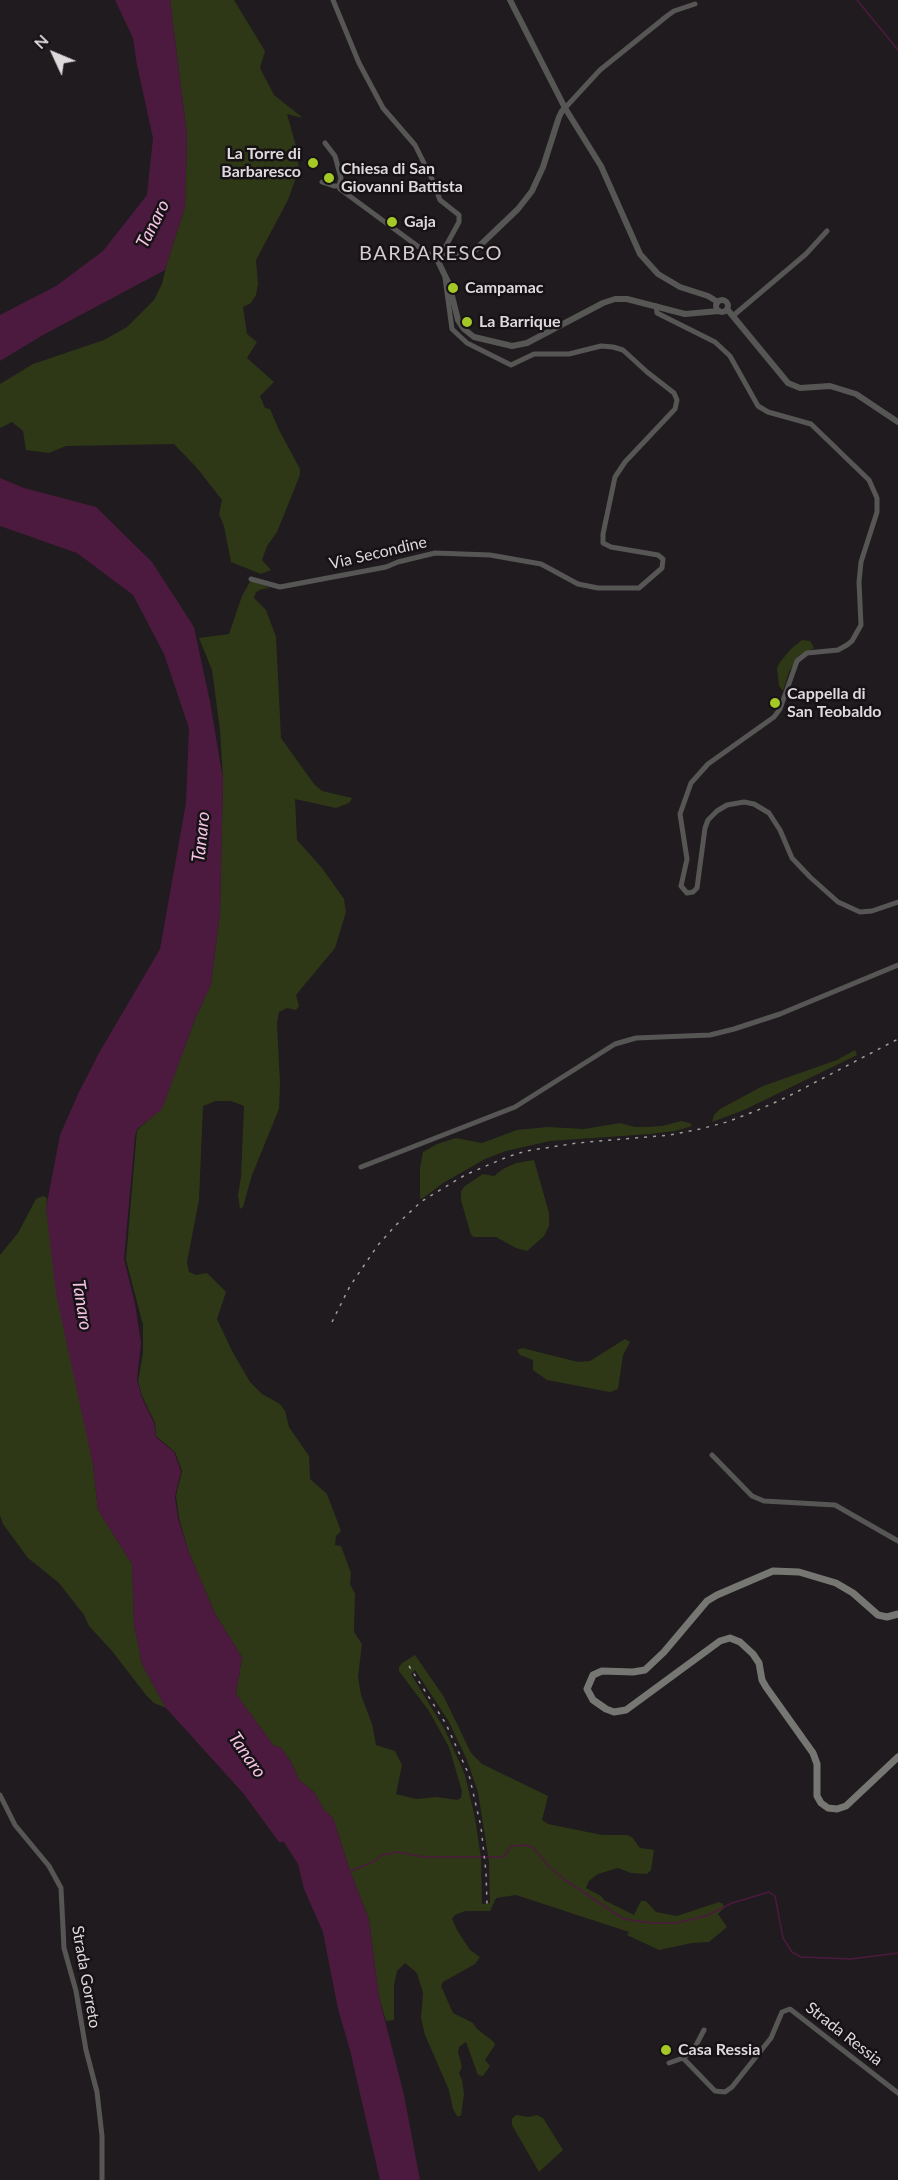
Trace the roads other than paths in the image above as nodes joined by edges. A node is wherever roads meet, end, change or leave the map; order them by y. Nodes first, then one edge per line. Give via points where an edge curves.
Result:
1 (333, 0) edge
2 (510, 0) edge
3 (695, 4) dead end
4 (565, 108) junction
5 (325, 143) dead end
6 (322, 182) dead end
7 (339, 186) junction
8 (827, 231) dead end
9 (439, 255) junction
10 (444, 272) junction
11 (656, 306) junction
12 (718, 307) junction
13 (727, 309) junction
14 (734, 315) junction
15 (898, 422) edge
16 (251, 579) dead end
17 (898, 902) edge
18 (898, 965) edge
19 (361, 1167) dead end
20 (712, 1455) dead end
21 (898, 1541) edge
22 (898, 1614) edge
23 (898, 1757) edge
24 (0, 1796) edge
25 (704, 2030) dead end
26 (684, 2058) junction
27 (669, 2063) dead end
28 (898, 2093) edge
29 (102, 2180) edge

1 - 9 street via 383,108 415,145 440,200 459,215 459,222
2 - 4 street
3 - 4 street via 667,16 600,70
4 - 9 street via 543,167 518,209 472,253
4 - 12 street via 601,166 640,254 658,274 680,287 708,296
5 - 7 street via 335,156 341,178
6 - 7 street
7 - 9 street via 427,253
8 - 14 street
9 - 10 street
10 - 11 street via 464,329 474,337 512,346 527,343 615,299
10 - 16 street, Via Secondine via 452,329 466,343 511,365 534,354 569,354 613,347 623,350 674,393 675,409 615,477 603,534 603,543 611,547 658,555 663,559 662,568 639,588 598,588 578,584 541,564 490,555 435,553 386,567 280,587
11 - 12 street via 685,314 709,312
11 - 17 street via 657,313 715,342 730,356 758,406 811,424 869,480 877,498 877,512 861,562 861,625 847,645 838,650 807,653 797,661 774,717 708,764 691,783 680,814 687,859 681,886 687,893 697,888 708,820 728,805 744,802 769,813 792,858 838,902 860,912
12 - 13 street
12 - 13 street via 721,300 726,301
13 - 14 street
14 - 15 street via 788,383 800,388 830,386 856,394
18 - 19 street via 734,1029 710,1035 636,1038 615,1044 515,1107
20 - 21 street via 744,1488 764,1501 835,1505
22 - 23 main road via 878,1614 836,1583 799,1572 773,1571 706,1601 645,1670 602,1671 593,1675 587,1689 593,1700 606,1709 626,1710 720,1641 730,1638 753,1654 766,1688 813,1753 817,1796 828,1808 846,1806
24 - 29 street, Strada Gorreto via 15,1825 49,1866 60,1888 64,1948 97,2092
25 - 26 street via 696,2047
26 - 27 street
26 - 28 street, Strada Ressia via 715,2091 725,2092 771,2038 782,2012 790,2009

